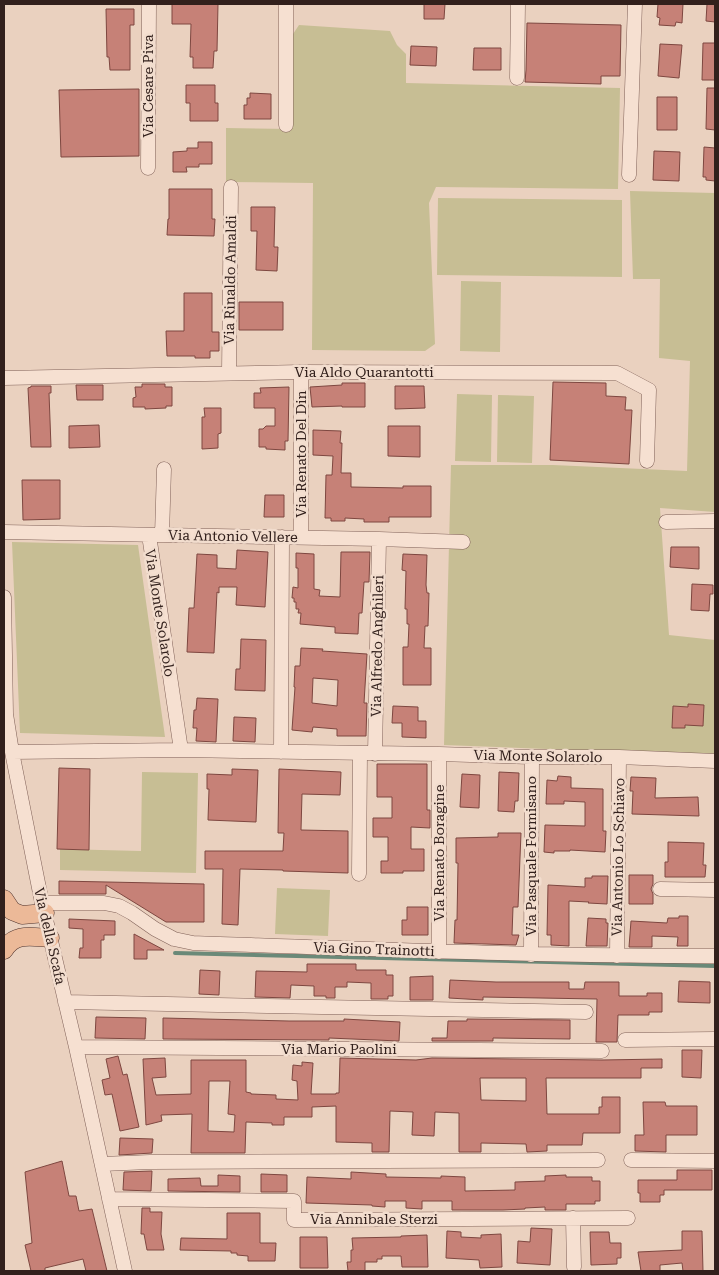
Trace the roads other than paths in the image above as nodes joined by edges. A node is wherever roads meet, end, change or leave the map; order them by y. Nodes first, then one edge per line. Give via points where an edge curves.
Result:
1 (149, 4) edge
2 (286, 4) edge
3 (518, 4) edge
4 (635, 4) edge
5 (518, 78) dead end
6 (286, 125) dead end
7 (148, 168) dead end
8 (629, 175) dead end
9 (231, 187) dead end
10 (301, 372) junction
11 (229, 373) junction
12 (4, 378) edge
13 (647, 461) dead end
14 (164, 469) dead end
15 (715, 521) edge
16 (666, 522) dead end
17 (4, 532) edge
18 (155, 535) junction
19 (282, 537) junction
20 (301, 537) junction
21 (379, 538) junction
22 (463, 542) dead end
23 (4, 597) edge
24 (181, 750) junction
25 (12, 752) junction
26 (281, 752) junction
27 (360, 753) junction
28 (375, 754) junction
29 (439, 754) junction
30 (532, 757) junction
31 (619, 757) junction
32 (715, 762) edge
33 (359, 874) dead end
34 (660, 889) dead end
35 (715, 890) edge
36 (4, 899) edge
37 (43, 908) junction
38 (50, 938) junction
39 (4, 950) edge
40 (439, 952) junction
41 (531, 955) junction
42 (616, 956) junction
43 (715, 956) edge
44 (65, 1002) junction
45 (586, 1012) dead end
46 (715, 1039) edge
47 (625, 1040) dead end
48 (76, 1048) junction
49 (602, 1051) dead end
50 (598, 1160) dead end
51 (630, 1160) dead end
52 (715, 1161) edge
53 (102, 1164) junction
54 (109, 1199) junction
55 (573, 1218) junction
56 (628, 1218) dead end
57 (574, 1267) dead end
58 (125, 1271) edge

1 - 7 street, Via Cesare Piva
2 - 6 street
3 - 5 street
4 - 8 street
9 - 11 street, Via Rinaldo Amaldi
10 - 11 street, Via Aldo Quarantotti
10 - 13 street, Via Aldo Quarantotti via 616,373 648,390
10 - 20 street, Via Renato Del Din
11 - 12 street, Via Aldo Quarantotti
14 - 18 street, Via Monte Solarolo
15 - 16 street
17 - 18 street, Via Antonio Vellere
18 - 19 street, Via Antonio Vellere
18 - 24 street, Via Monte Solarolo
19 - 20 street, Via Antonio Vellere
19 - 26 street
20 - 21 street, Via Antonio Vellere
21 - 22 street, Via Antonio Vellere
21 - 28 street, Via Alfredo Anghileri
23 - 25 street, Via della Scafa via 6,714
24 - 25 street, Via Monte Solarolo
24 - 26 street, Via Monte Solarolo
25 - 37 street, Via della Scafa
26 - 27 street, Via Monte Solarolo
27 - 28 street, Via Monte Solarolo
27 - 33 street
28 - 29 street, Via Monte Solarolo
29 - 30 street, Via Monte Solarolo
29 - 40 street, Via Renato Boragine
30 - 31 street, Via Monte Solarolo
30 - 41 street, Via Pasquale Formisano
31 - 32 street, Via Monte Solarolo
31 - 42 street, Via Antonio Lo Schiavo
34 - 35 street
36 - 37 main road via 12,911 22,915
37 - 38 street, Via della Scafa
37 - 40 street, Via Gino Trainotti via 104,903 119,906 174,939 193,943
38 - 39 main road via 20,936
38 - 44 street, Via della Scafa
40 - 41 street, Via Gino Trainotti
41 - 42 street, Via Gino Trainotti
42 - 43 street, Via Gino Trainotti
44 - 45 street
44 - 48 street, Via della Scafa
46 - 47 street
48 - 49 street, Via Mario Paolini
48 - 53 street, Via della Scafa
50 - 53 street
51 - 52 street
53 - 54 street, Via della Scafa
54 - 55 street, Via Annibale Sterzi via 294,1201 294,1220
54 - 58 street, Via della Scafa
55 - 56 street, Via Annibale Sterzi
55 - 57 street

